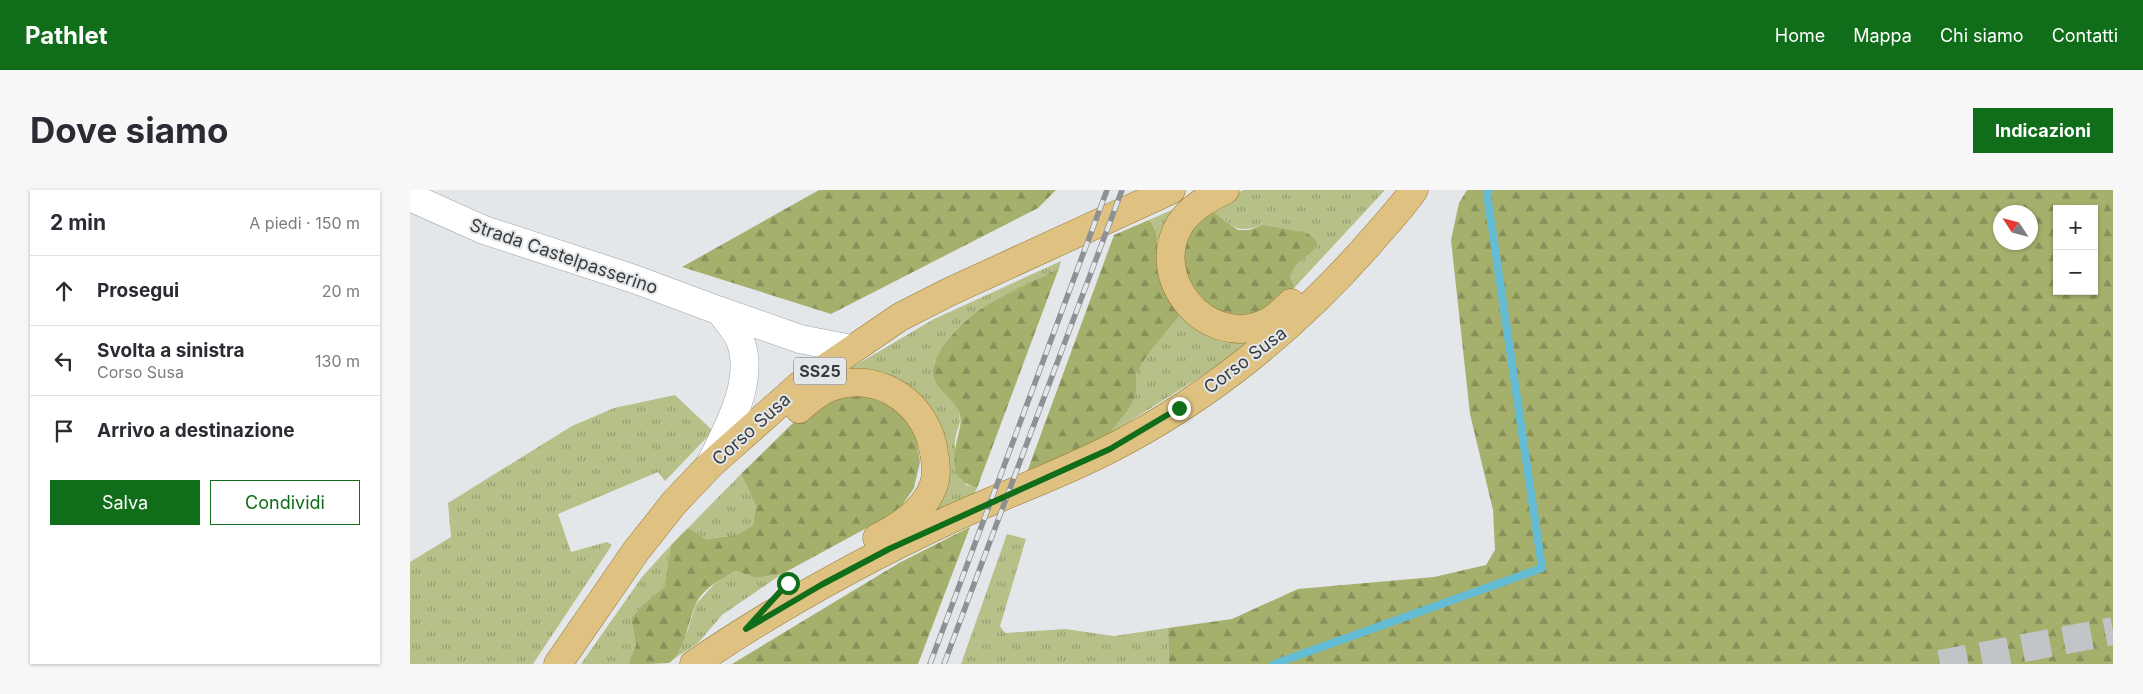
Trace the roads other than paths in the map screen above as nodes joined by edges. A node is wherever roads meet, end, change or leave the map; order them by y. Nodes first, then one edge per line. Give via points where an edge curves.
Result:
1 (1171, 190) edge
2 (1225, 190) edge
3 (1411, 194) edge
4 (410, 196) edge
5 (720, 311) junction
6 (851, 349) junction
7 (710, 465) junction
8 (746, 629) junction
9 (558, 664) edge
10 (694, 664) edge

1 - 6 main road, Corso Susa / SS25 via 949,292 900,317
2 - 3 main road via 1193,209 1180,224 1172,242 1170,266 1175,286 1200,315 1216,324 1247,328 1264,324 1280,313 1366,225
3 - 8 main road, Corso Susa via 1356,258 1289,326 1243,364 1179,408 1099,454 889,549
4 - 5 street, Strada Castelpasserino via 484,230
5 - 6 street, Strada Castelpasserino via 800,340
5 - 7 street via 740,339 744,366 733,416
6 - 7 main road, Corso Susa / SS25 via 799,386
7 - 8 main road via 750,451 811,399 833,386 852,383 884,387 900,396 915,408 927,425 933,442 936,462 934,484 901,526 788,583
7 - 9 main road, Corso Susa / SS25 via 674,502 636,551
8 - 10 main road, Corso Susa

